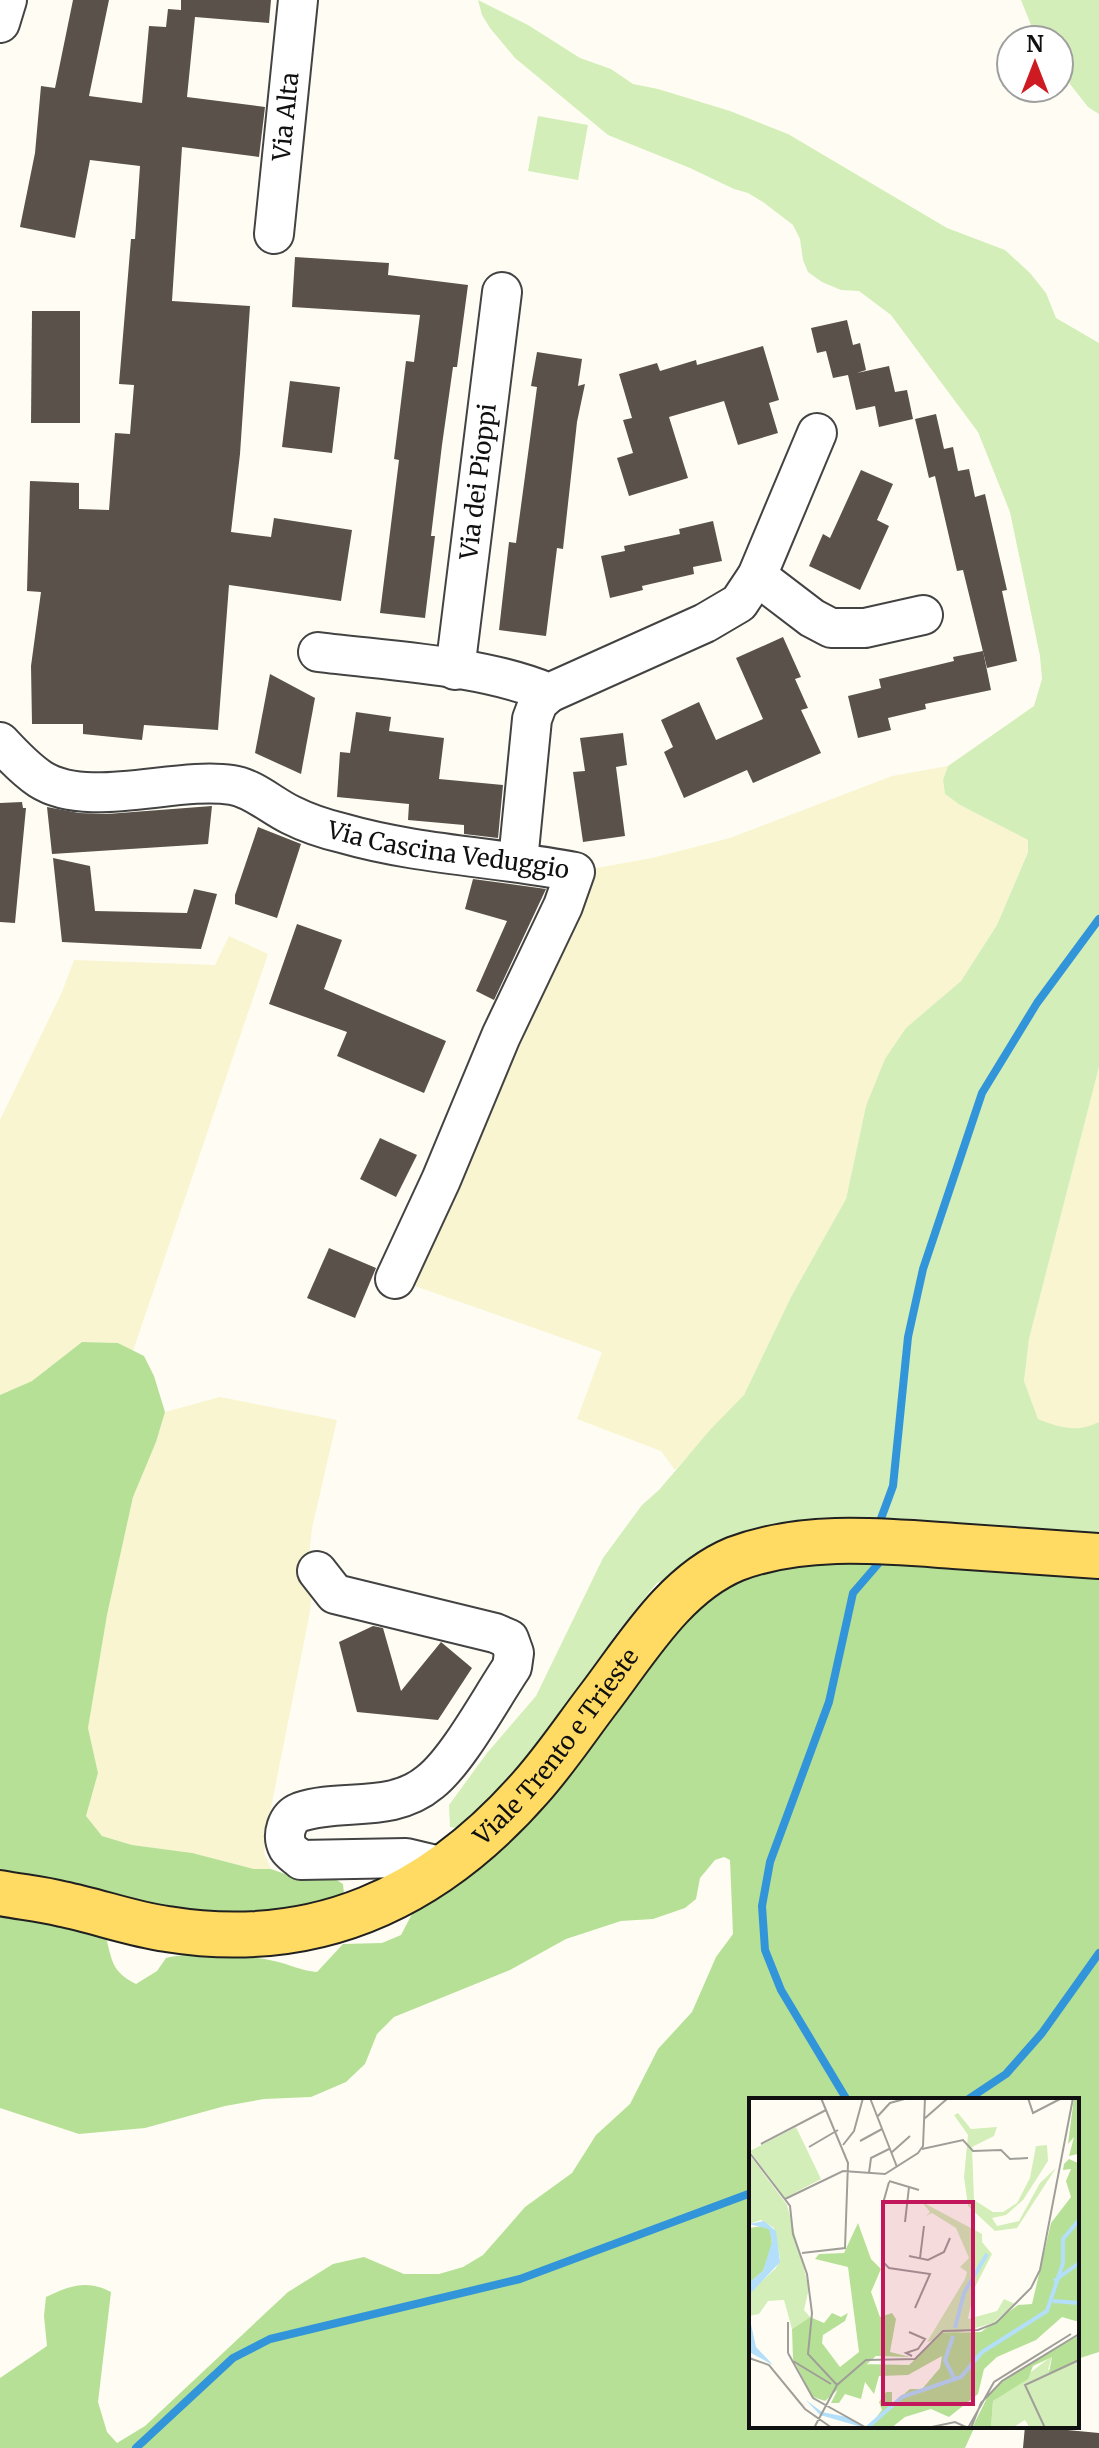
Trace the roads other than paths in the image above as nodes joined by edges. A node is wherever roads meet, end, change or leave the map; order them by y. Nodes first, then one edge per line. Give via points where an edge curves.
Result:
1 (7, 0) edge
2 (298, 0) edge
3 (0, 23) edge
4 (274, 234) dead end
5 (502, 292) dead end
6 (817, 433) dead end
7 (757, 576) junction
8 (923, 615) dead end
9 (318, 652) dead end
10 (455, 670) junction
11 (549, 693) junction
12 (0, 742) edge
13 (518, 861) junction
14 (395, 1279) dead end
15 (1099, 1556) edge
16 (317, 1571) dead end
17 (444, 1867) junction
18 (0, 1893) edge

1 - 3 street
2 - 4 street, Via Alta
5 - 10 street, Via dei Pioppi
6 - 7 street
7 - 8 street via 831,628 865,628
7 - 11 street via 739,603 705,623
9 - 10 street
10 - 11 street via 524,682
11 - 13 street via 532,719
12 - 13 street, Via Cascina Veduggio via 42,780 72,791 235,785 290,815 343,834
13 - 14 street, Via Cascina Veduggio via 575,872
15 - 17 main road, Viale Trento e Trieste via 833,1542 796,1543 732,1561 665,1612 530,1788
16 - 17 street via 335,1594 509,1639 512,1667 431,1782 409,1795 377,1803 297,1813 284,1837 288,1850 301,1860 406,1858
17 - 18 main road, Viale Trento e Trieste via 392,1897 325,1925 241,1936 166,1929

